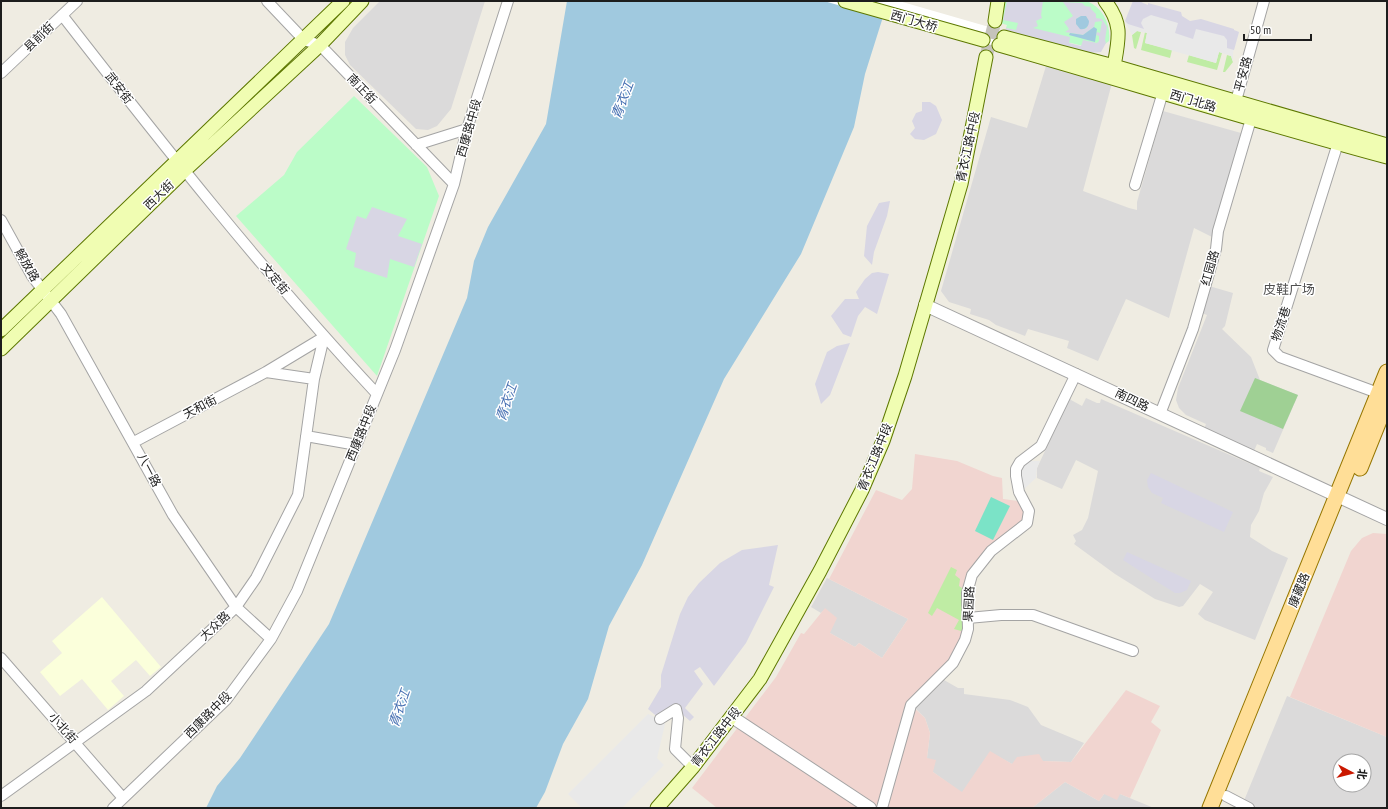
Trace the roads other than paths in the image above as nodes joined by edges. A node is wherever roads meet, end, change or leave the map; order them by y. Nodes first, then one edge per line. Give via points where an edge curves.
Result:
1 (77, 1) edge
2 (267, 1) edge
3 (343, 1) edge
4 (362, 1) edge
5 (508, 1) edge
6 (846, 1) edge
7 (876, 1) edge
8 (998, 1) edge
9 (1105, 1) edge
10 (1264, 1) edge
11 (62, 15) junction
12 (995, 21) tunnel mouth
13 (304, 40) junction
14 (320, 45) junction
15 (986, 57) tunnel mouth
16 (1114, 66) junction
17 (1, 73) edge
18 (1163, 92) junction
19 (1236, 101) junction
20 (1251, 119) junction
21 (467, 129) junction
22 (1338, 144) junction
23 (416, 145) junction
24 (1387, 145) edge
25 (1387, 157) edge
26 (180, 166) junction
27 (454, 184) junction
28 (1135, 185) dead end
29 (1, 220) edge
30 (42, 290) junction
31 (50, 301) junction
32 (925, 305) junction
33 (1, 330) edge
34 (324, 337) junction
35 (1, 349) edge
36 (266, 372) junction
37 (1387, 372) edge
38 (1076, 374) junction
39 (314, 378) junction
40 (377, 394) junction
41 (1383, 397) edge
42 (1160, 414) junction
43 (306, 436) junction
44 (134, 442) junction
45 (357, 445) junction
46 (1342, 498) junction
47 (1387, 519) edge
48 (236, 607) junction
49 (968, 618) junction
50 (271, 639) junction
51 (1133, 651) dead end
52 (1, 658) edge
53 (732, 717) junction
54 (660, 719) dead end
55 (76, 743) junction
56 (693, 767) junction
57 (1, 796) edge
58 (123, 798) junction
59 (1223, 802) edge
60 (113, 808) edge
61 (657, 808) edge
62 (870, 808) edge
63 (882, 808) edge
64 (1210, 808) edge
65 (1249, 808) edge

1 - 11 street, 县前街
2 - 13 street, 南正街
3 - 13 main road, 西大街
4 - 14 main road, 西大街
5 - 21 street, 西康路中段
6 - 7 main road, 西门大桥 via 984,36
8 - 12 main road
9 - 16 main road via 1118,22 1119,35
10 - 19 street, 平安路
11 - 17 street, 县前街
11 - 26 street, 武安街
13 - 14 street, 南正街
13 - 26 main road, 西大街
14 - 23 street, 南正街
14 - 26 main road, 西大街
15 - 32 main road, 青衣江路中段 via 961,184
16 - 18 main road, 西门北路 via 1000,41
16 - 19 main road, 西门北路
18 - 20 main road, 西门北路
18 - 28 street
19 - 24 main road, 西门北路
20 - 22 main road, 西门北路
20 - 42 street, 红园路 via 1193,329
21 - 23 street
21 - 27 street, 西康路中段
22 - 25 main road, 西门北路
22 - 41 street, 物流巷 via 1270,349 1280,357
23 - 27 street, 南正街
26 - 30 main road, 西大街
26 - 31 main road, 西大街
26 - 34 street, 文定街
27 - 40 street, 西康路中段
29 - 30 street, 解放路
30 - 31 street, 八一路
30 - 33 main road, 西大街
31 - 35 main road, 西大街
31 - 44 street, 八一路
32 - 38 street, 南四路
32 - 53 main road, 青衣江路中段 via 883,441 862,490 770,663
34 - 36 street, 天和街
34 - 39 street, 大众路
34 - 40 street, 文定街
36 - 39 street
36 - 44 street, 天和街
37 - 41 main road, 康藏路
38 - 42 street, 南四路
38 - 49 street, 果园路 via 1041,446 1020,462 1016,469 1019,492 1029,511 1027,523 991,551 972,575 967,593
39 - 43 street, 大众路
40 - 45 street, 西康路中段
41 - 46 main road, 康藏路
42 - 46 street, 南四路
43 - 45 street
43 - 48 street, 大众路 via 298,495 256,578
44 - 48 street, 八一路 via 173,515
45 - 50 street, 西康路中段 via 298,591
46 - 47 street, 南四路
46 - 59 main road, 康藏路
46 - 64 main road, 康藏路
48 - 50 street, 八一路
48 - 55 street, 大众路 via 146,691
49 - 51 street via 1033,615
49 - 63 street, 果园路 via 965,640 953,663 911,705
50 - 58 street, 西康路中段 via 226,700
52 - 55 street, 小北街
53 - 56 main road, 青衣江路中段
53 - 62 street
54 - 56 street via 676,709 678,718 675,749
55 - 57 street, 大众路
55 - 58 street, 小北街
56 - 61 main road, 青衣江路中段
58 - 60 street, 西康路中段
59 - 65 street

